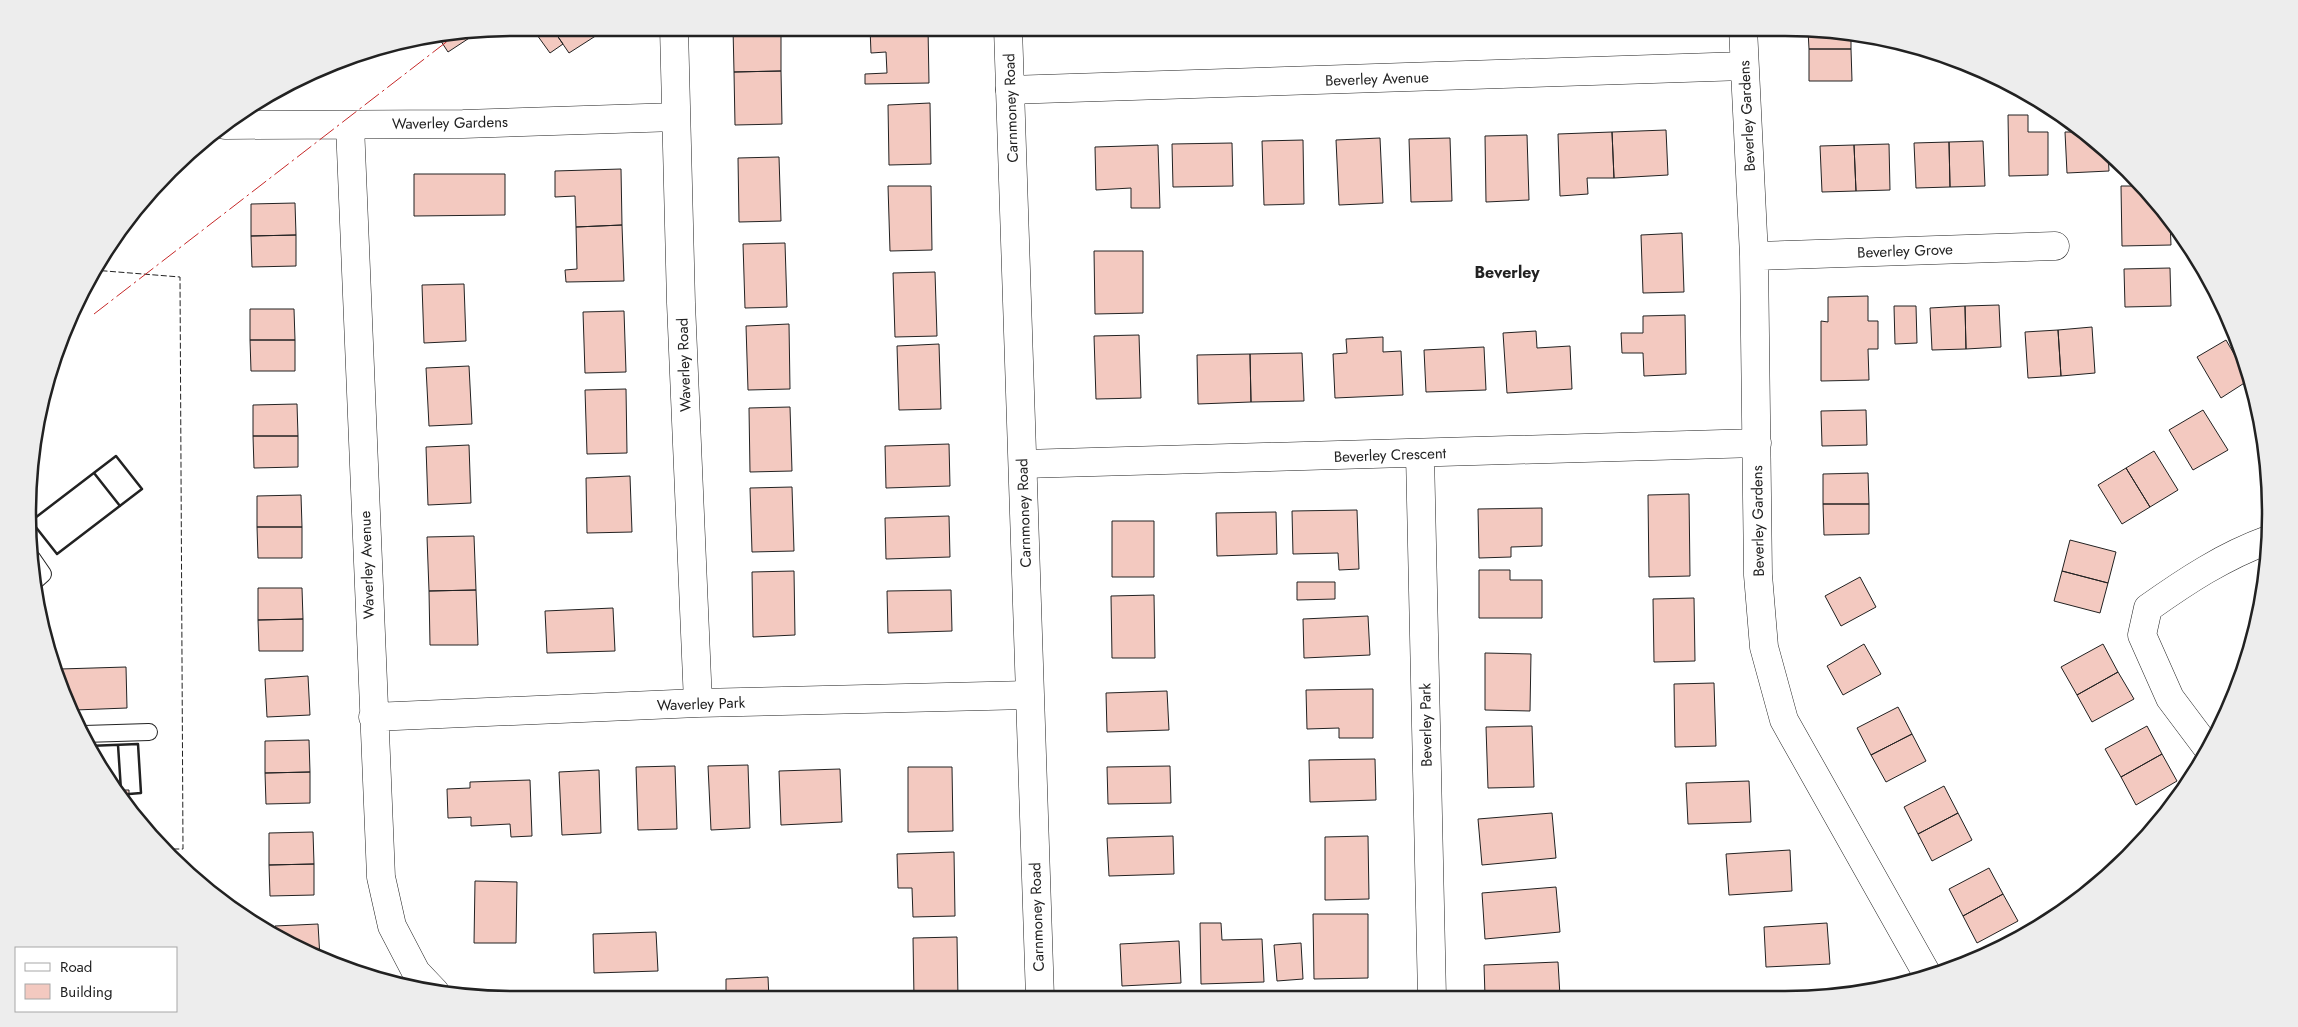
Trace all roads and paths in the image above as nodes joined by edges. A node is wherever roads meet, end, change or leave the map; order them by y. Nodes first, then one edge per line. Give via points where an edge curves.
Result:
1 (674, 36) edge
2 (1008, 36) edge
3 (1743, 36) edge
4 (1744, 66) junction
5 (1010, 90) junction
6 (676, 117) junction
7 (237, 125) edge
8 (350, 125) junction
9 (2055, 246) dead end
10 (1754, 256) junction
11 (1757, 443) junction
12 (1420, 454) junction
13 (1023, 464) junction
14 (2261, 543) edge
15 (1029, 695) junction
16 (698, 703) junction
17 (372, 717) junction
18 (149, 732) dead end
19 (90, 734) edge
20 (2203, 742) edge
21 (1924, 969) edge
22 (426, 983) edge
23 (1040, 991) edge
24 (1432, 991) edge

1 - 6 street, Waverley Road
2 - 5 street, Carnmoney Road
3 - 4 street, Beverley Gardens
4 - 5 street, Beverley Avenue
4 - 10 street, Beverley Gardens
5 - 13 street, Carnmoney Road
6 - 8 street, Waverley Gardens
6 - 16 street, Waverley Road
7 - 8 street, Waverley Gardens
8 - 17 street, Waverley Avenue
9 - 10 street, Beverley Grove
10 - 11 street, Beverley Gardens
11 - 12 street, Beverley Crescent
11 - 21 street, Beverley Gardens via 1758,575 1764,648 1784,720
12 - 13 street, Beverley Crescent
12 - 24 street, Beverley Park
13 - 15 street, Carnmoney Road
14 - 20 street via 2189,578 2148,608 2142,635 2170,698
15 - 16 street, Waverley Park
15 - 23 street, Carnmoney Road
16 - 17 street, Waverley Park
17 - 22 street, Waverley Avenue via 380,877 392,926 416,972
18 - 19 lane

